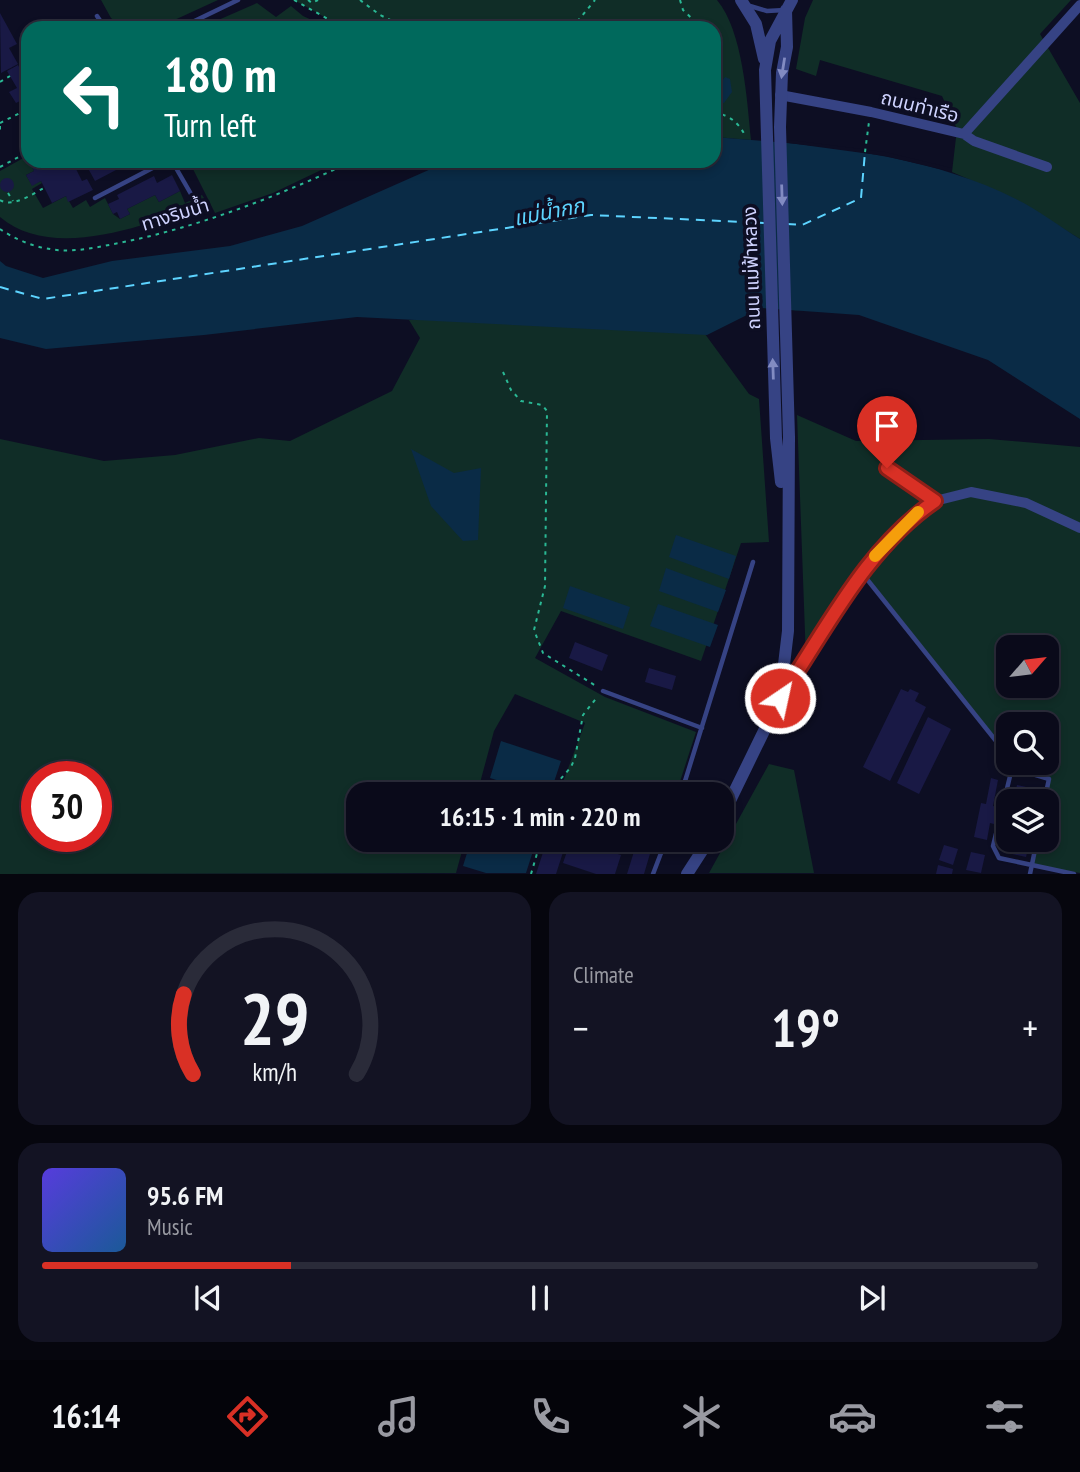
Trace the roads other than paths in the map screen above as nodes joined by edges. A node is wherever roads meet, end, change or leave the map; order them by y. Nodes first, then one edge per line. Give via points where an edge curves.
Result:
1 (238, 0) edge
2 (742, 0) edge
3 (789, 5) edge
4 (1080, 5) edge
5 (97, 16) dead end
6 (100, 21) edge
7 (194, 21) edge
8 (765, 70) junction
9 (780, 95) junction
10 (964, 134) junction
11 (1047, 167) dead end
12 (152, 168) edge
13 (176, 168) edge
14 (191, 194) dead end
15 (94, 198) dead end
16 (782, 438) junction
17 (887, 468) dead end
18 (935, 501) junction
19 (1080, 527) edge
20 (753, 562) dead end
21 (861, 573) junction
22 (603, 691) road end
23 (780, 698) junction
24 (702, 728) junction
25 (996, 741) edge
26 (1009, 775) edge
27 (1037, 775) edge
28 (685, 782) edge
29 (1047, 789) edge
30 (734, 792) edge
31 (662, 852) edge
32 (701, 852) edge
33 (1035, 852) edge
34 (1032, 865) junction
35 (653, 873) edge
36 (687, 873) edge
37 (1030, 873) edge
38 (1074, 873) edge

1 - 7 lane
2 - 3 lane via 753,9 767,11
2 - 8 street via 756,24
3 - 8 street, ถนน แม่ฟ้าหลวง via 770,41
3 -> 9 street, ถนน แม่ฟ้าหลวง
4 - 10 street
5 - 6 lane
16 -> 8 street, ถนน แม่ฟ้าหลวง
9 - 10 street, ถนนท่าเรือ
9 -> 16 street, ถนน แม่ฟ้าหลวง
10 - 11 street, ถนนท่าเรือ
12 - 15 lane
13 - 14 lane
16 - 23 street, ถนน แม่ฟ้าหลวง via 788,631
17 - 18 lane
18 - 19 street via 971,492 1026,502
18 - 21 street via 884,545
20 - 24 lane
21 - 23 street
21 - 25 lane
22 - 24 lane
23 - 30 street, ถนน แม่ฟ้าหลวง
24 - 28 lane
26 - 34 lane via 993,846 999,858
27 - 29 lane via 1049,779
31 - 35 lane
32 - 36 street
33 - 34 lane
34 - 37 lane
34 - 38 lane

